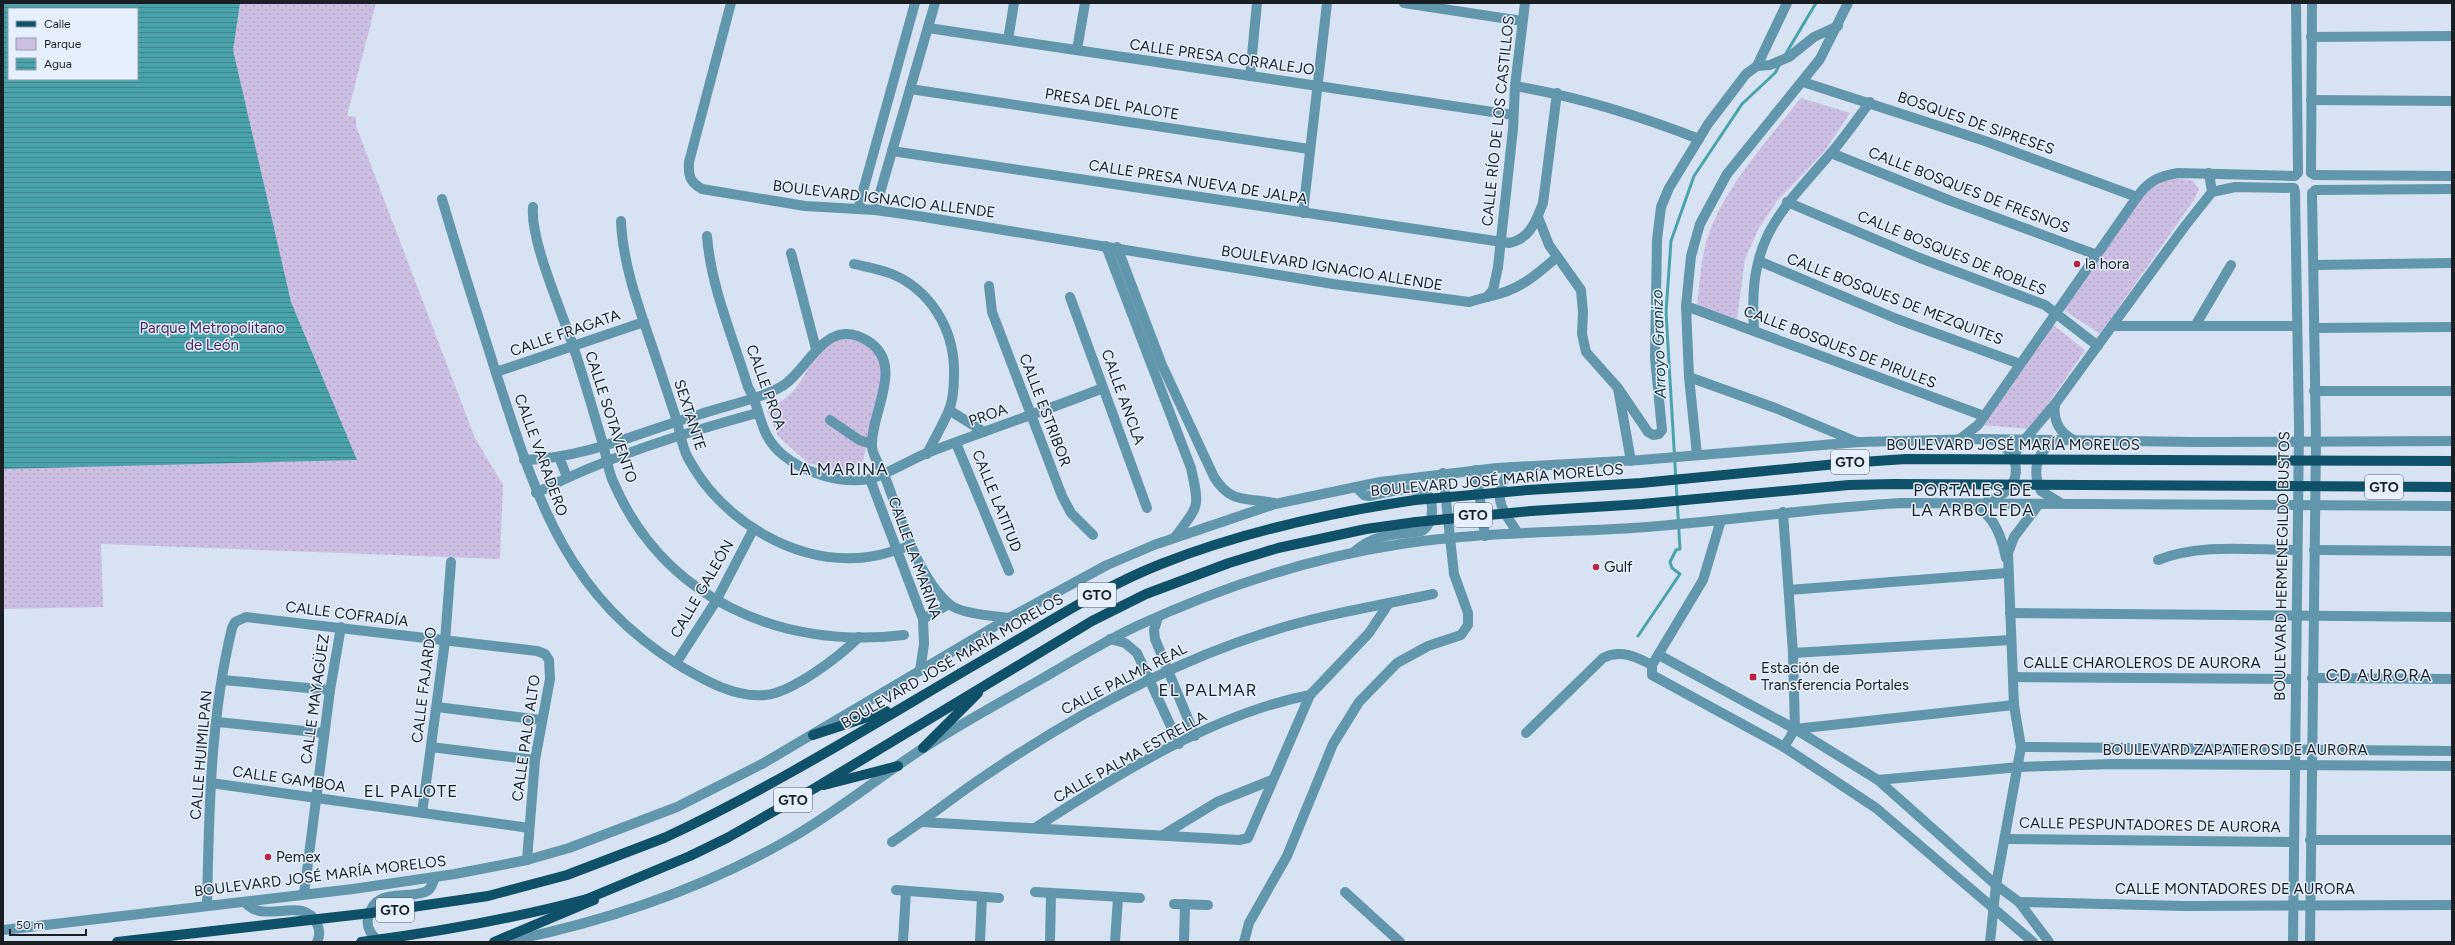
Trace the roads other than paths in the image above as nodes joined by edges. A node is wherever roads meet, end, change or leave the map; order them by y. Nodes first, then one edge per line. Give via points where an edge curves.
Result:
1 (730, 3) edge
2 (915, 3) edge
3 (935, 3) edge
4 (1014, 3) edge
5 (1085, 3) edge
6 (1258, 3) edge
7 (1327, 3) edge
8 (1404, 3) edge
9 (1525, 3) edge
10 (1787, 3) edge
11 (1848, 3) edge
12 (2296, 3) edge
13 (2312, 3) edge
14 (1522, 21) junction
15 (1838, 26) junction
16 (928, 28) junction
17 (2452, 36) edge
18 (2312, 37) junction
19 (1008, 40) junction
20 (1077, 50) junction
21 (1757, 66) junction
22 (1250, 76) junction
23 (1803, 82) junction
24 (1317, 86) junction
25 (1515, 86) junction
26 (910, 89) junction
27 (1557, 93) junction
28 (2311, 100) junction
29 (2452, 101) edge
30 (1870, 102) junction
31 (1512, 115) junction
32 (1699, 139) junction
33 (1309, 149) junction
34 (892, 151) junction
35 (1831, 152) junction
36 (2209, 173) junction
37 (2296, 174) junction
38 (2313, 174) junction
39 (2452, 176) edge
40 (2452, 189) edge
41 (2294, 190) junction
42 (2212, 192) junction
43 (2313, 192) junction
44 (2137, 197) junction
45 (442, 199) dead end
46 (1787, 202) junction
47 (533, 207) dead end
48 (858, 209) junction
49 (875, 210) junction
50 (1303, 213) junction
51 (1538, 217) junction
52 (621, 221) dead end
53 (708, 236) dead end
54 (1500, 243) junction
55 (1106, 246) junction
56 (1117, 247) junction
57 (791, 253) dead end
58 (2097, 255) junction
59 (1557, 257) junction
60 (1758, 261) junction
61 (2452, 263) edge
62 (854, 264) dead end
63 (2314, 264) junction
64 (2230, 265) dead end
65 (989, 286) dead end
66 (1070, 297) dead end
67 (1488, 297) junction
68 (1686, 306) junction
69 (2056, 314) junction
70 (644, 322) junction
71 (2112, 326) junction
72 (2195, 326) junction
73 (2297, 326) junction
74 (2452, 327) edge
75 (2314, 328) junction
76 (1754, 329) junction
77 (573, 346) junction
78 (2098, 346) junction
79 (816, 349) junction
80 (2020, 364) junction
81 (496, 372) junction
82 (1689, 377) junction
83 (1103, 388) junction
84 (1618, 388) junction
85 (2314, 391) junction
86 (2452, 391) edge
87 (754, 397) junction
88 (2055, 404) junction
89 (949, 410) junction
90 (757, 413) junction
91 (1033, 416) junction
92 (1984, 416) junction
93 (830, 420) dead end
94 (677, 421) junction
95 (984, 432) junction
96 (680, 435) junction
97 (1960, 439) junction
98 (1980, 439) junction
99 (2026, 439) junction
100 (2061, 440) junction
101 (2074, 440) junction
102 (2298, 441) junction
103 (2316, 441) junction
104 (2452, 441) edge
105 (1859, 442) junction
106 (956, 443) junction
107 (872, 444) junction
108 (603, 445) junction
109 (926, 454) junction
110 (1697, 455) junction
111 (559, 457) junction
112 (2013, 458) junction
113 (2038, 459) junction
114 (524, 460) junction
115 (2298, 460) junction
116 (2315, 460) junction
117 (608, 461) junction
118 (1636, 461) junction
119 (2452, 461) edge
120 (1511, 467) junction
121 (1476, 470) junction
122 (883, 472) junction
123 (1443, 473) junction
124 (567, 477) junction
125 (870, 479) junction
126 (2013, 484) junction
127 (2038, 485) junction
128 (2298, 486) junction
129 (2315, 486) junction
130 (1356, 487) junction
131 (2452, 487) edge
132 (536, 493) junction
133 (2063, 503) junction
134 (1275, 504) junction
135 (1950, 504) junction
136 (1978, 504) junction
137 (2039, 504) junction
138 (2297, 506) junction
139 (2315, 506) junction
140 (2452, 506) edge
141 (1147, 508) dead end
142 (1783, 512) junction
143 (1721, 520) junction
144 (754, 530) junction
145 (1093, 534) dead end
146 (1518, 534) junction
147 (1486, 536) junction
148 (1176, 537) junction
149 (1449, 538) junction
150 (912, 545) junction
151 (897, 550) junction
152 (2297, 550) junction
153 (2314, 550) junction
154 (2452, 551) edge
155 (1354, 552) junction
156 (2158, 560) dead end
157 (451, 562) dead end
158 (2007, 562) junction
159 (1009, 571) dead end
160 (2007, 573) junction
161 (1789, 590) junction
162 (1433, 594) dead end
163 (716, 601) junction
164 (1389, 603) junction
165 (949, 604) junction
166 (2010, 613) junction
167 (2296, 615) junction
168 (2312, 615) junction
169 (246, 617) joint
170 (1158, 617) junction
171 (2452, 617) edge
172 (1009, 618) junction
173 (923, 619) junction
174 (341, 627) junction
175 (904, 635) dead end
176 (860, 637) junction
177 (1110, 639) junction
178 (2011, 640) junction
179 (445, 641) junction
180 (537, 651) joint
181 (1793, 653) junction
182 (1658, 655) junction
183 (676, 663) junction
184 (1652, 665) junction
185 (920, 671) junction
186 (1168, 672) junction
187 (2013, 677) junction
188 (2312, 678) junction
189 (2295, 679) junction
190 (2452, 679) edge
191 (223, 680) junction
192 (1150, 680) junction
193 (989, 681) junction
194 (330, 690) junction
195 (1310, 695) junction
196 (906, 704) junction
197 (2014, 705) junction
198 (437, 707) junction
199 (541, 720) junction
200 (218, 722) junction
201 (1795, 729) junction
202 (324, 733) junction
203 (1526, 733) dead end
204 (813, 736) junction
205 (1195, 736) junction
206 (1179, 744) junction
207 (431, 747) junction
208 (1784, 747) junction
209 (2021, 747) junction
210 (2113, 747) junction
211 (923, 748) junction
212 (2294, 751) junction
213 (2311, 751) junction
214 (2452, 751) edge
215 (535, 760) junction
216 (2114, 764) junction
217 (898, 766) junction
218 (2294, 766) junction
219 (2310, 766) junction
220 (2452, 766) edge
221 (2018, 767) junction
222 (1272, 780) junction
223 (1878, 780) junction
224 (211, 784) junction
225 (815, 788) junction
226 (317, 798) junction
227 (422, 812) junction
228 (921, 822) junction
229 (529, 828) junction
230 (1035, 828) junction
231 (1163, 834) junction
232 (2006, 839) junction
233 (2310, 840) junction
234 (2452, 840) edge
235 (892, 842) dead end
236 (2294, 842) junction
237 (527, 860) junction
238 (640, 876) junction
239 (435, 877) junction
240 (1996, 885) junction
241 (1035, 892) dead end
242 (1345, 892) dead end
243 (304, 894) junction
244 (1051, 894) junction
245 (982, 897) junction
246 (998, 898) dead end
247 (1118, 898) junction
248 (1140, 898) dead end
249 (245, 902) junction
250 (2019, 902) junction
251 (1174, 904) dead end
252 (1185, 904) junction
253 (1208, 905) dead end
254 (2294, 905) junction
255 (2310, 905) junction
256 (2452, 905) edge
257 (207, 906) junction
258 (1995, 911) junction
259 (3, 930) edge
260 (1185, 941) edge
261 (117, 942) edge
262 (317, 942) edge
263 (361, 942) edge
264 (379, 942) edge
265 (494, 942) edge
266 (505, 942) edge
267 (903, 942) edge
268 (980, 942) edge
269 (1050, 942) edge
270 (1115, 942) edge
271 (1244, 942) edge
272 (1400, 942) edge
273 (1990, 942) edge
274 (2033, 942) edge
275 (2049, 942) edge
276 (2293, 942) edge
277 (2310, 942) edge

1 - 48 street, BOULEVARD IGNACIO ALLENDE via 688,175 702,189 805,206
2 - 48 street
3 - 16 street
4 - 19 street
5 - 20 street
6 - 22 street
7 - 24 street
8 - 14 street
9 - 14 street, CALLE RÍO DE LOS CASTILLOS
10 - 21 street
11 - 15 street
12 - 37 street
13 - 18 street
14 - 25 street, CALLE RÍO DE LOS CASTILLOS
15 - 21 street via 1814,37 1789,57 1770,65
15 - 23 street via 1820,59
16 - 19 street, CALLE PRESA CORRALEJO
16 - 26 street
17 - 18 street
18 - 28 street
19 - 20 street, CALLE PRESA CORRALEJO
20 - 22 street, CALLE PRESA CORRALEJO
21 - 32 street via 1746,74
22 - 24 street, CALLE PRESA CORRALEJO
23 - 30 street, BOSQUES DE SIPRESES
23 - 68 street via 1747,147 1710,203 1700,224 1691,256
24 - 31 street, CALLE PRESA CORRALEJO
24 - 33 street
25 - 27 street
25 - 31 street, CALLE RÍO DE LOS CASTILLOS
26 - 33 street, PRESA DEL PALOTE
26 - 34 street
27 - 32 street via 1623,111
27 - 51 street via 1543,203
28 - 29 street
28 - 38 street
30 - 35 street
30 - 44 street, BOSQUES DE SIPRESES
31 - 54 street, CALLE RÍO DE LOS CASTILLOS via 1513,129
32 - 84 street via 1669,188 1661,207 1657,240 1655,358 1662,430 1659,434 1648,432
33 - 50 street
34 - 49 street
34 - 50 street, CALLE PRESA NUEVA DE JALPA
35 - 46 street
35 - 58 street, CALLE BOSQUES DE FRESNOS via 1951,201
36 - 37 street
36 - 42 street
36 - 44 street via 2178,173 2155,179
37 - 38 street via 2304,171
37 - 41 street
38 - 39 street
38 - 43 street via 2317,182
40 - 43 street
41 - 42 street via 2235,187
41 - 43 street via 2303,195
41 - 73 street, BOULEVARD HERMENEGILDO BUSTOS
42 - 71 street
43 - 63 street, BOULEVARD HERMENEGILDO BUSTOS
44 - 58 street
45 - 81 street, CALLE VARADERO
46 - 60 street via 1771,225
46 - 69 street, CALLE BOSQUES DE ROBLES via 1920,258 2045,305
47 - 77 street, CALLE SOTAVENTO via 532,216 537,240
48 - 49 street, BOULEVARD IGNACIO ALLENDE
49 - 55 street, BOULEVARD IGNACIO ALLENDE
50 - 54 street, CALLE PRESA NUEVA DE JALPA
51 - 54 street, CALLE PRESA NUEVA DE JALPA via 1521,239
51 - 59 street via 1549,245
52 - 70 street, SEXTANTE via 624,251
53 - 87 street, CALLE PROA via 718,291 748,387
54 - 67 street via 1494,282
55 - 56 street, BOULEVARD IGNACIO ALLENDE
55 - 148 street via 1191,468 1197,505 1193,515
56 - 67 street, BOULEVARD IGNACIO ALLENDE via 1448,301 1469,302
56 - 134 street via 1162,365 1214,477 1224,491 1235,499
57 - 79 street
58 - 69 street
59 - 67 street, BOULEVARD IGNACIO ALLENDE via 1531,280 1508,293
59 - 84 street via 1581,290 1582,334 1586,352
60 - 76 street via 1754,282
60 - 80 street, CALLE BOSQUES DE MEZQUITES via 1897,319
61 - 63 street
62 - 89 street via 892,274 907,282 934,308 945,323 954,361
63 - 75 street, BOULEVARD HERMENEGILDO BUSTOS
64 - 72 street
65 - 91 street, CALLE ESTRIBOR via 992,312
66 - 83 street, CALLE ANCLA
68 - 76 street, CALLE BOSQUES DE PIRULES
68 - 82 street
69 - 78 street, CALLE BOSQUES DE ROBLES
69 - 80 street
70 - 77 street, CALLE FRAGATA
70 - 94 street, SEXTANTE
71 - 72 street
71 - 78 street
72 - 73 street
73 - 102 street, BOULEVARD HERMENEGILDO BUSTOS
74 - 75 street
75 - 85 street, BOULEVARD HERMENEGILDO BUSTOS
76 - 92 street, CALLE BOSQUES DE PIRULES via 1912,391
77 - 81 street, CALLE FRAGATA
77 - 108 street, CALLE SOTAVENTO
78 - 88 street
79 - 87 street, CALLE LA MARINA via 802,368 783,386
79 - 107 street, CALLE LA MARINA via 833,337 848,334 868,340 880,352 886,376
80 - 92 street
81 - 114 street, CALLE VARADERO
82 - 105 street
82 - 110 street
83 - 91 street, PROA
83 - 141 street, CALLE ANCLA
84 - 118 street
85 - 86 street
85 - 103 street, BOULEVARD HERMENEGILDO BUSTOS
87 - 90 street, CALLE PROA
87 - 94 street, CALLE LA MARINA
88 - 99 street
88 - 101 street via 2058,426 2066,436
89 - 95 street
89 - 109 street
90 - 96 street
90 - 125 street, CALLE PROA via 773,445 796,465 826,476
91 - 95 street, PROA
91 - 145 street, CALLE ESTRIBOR via 1071,513
92 - 97 street via 1978,425
93 - 107 street via 860,440
94 - 96 street, SEXTANTE
94 - 108 street, CALLE LA MARINA
95 - 106 street, PROA
96 - 117 street
96 - 144 street, SEXTANTE via 688,457 704,483 722,503
97 - 98 street
97 - 105 street
98 - 99 street
98 - 112 street via 2000,443
99 - 100 street
99 - 112 street
100 - 101 street
100 - 113 street via 2050,445
101 - 102 street
102 - 103 street
102 - 115 street, BOULEVARD HERMENEGILDO BUSTOS
103 - 104 street
103 - 116 street, BOULEVARD HERMENEGILDO BUSTOS
105 - 110 street
106 - 109 street, PROA
106 - 159 street, CALLE LATITUD
107 - 122 street, CALLE LA MARINA via 876,460
108 - 111 street, CALLE LA MARINA
108 - 117 street, CALLE SOTAVENTO
109 - 122 street, PROA
110 - 118 street
111 - 114 street, CALLE LA MARINA
111 - 124 street
112 - 113 main road, BOULEVARD JOSÉ MARÍA MORELOS / GTO
112 - 126 street via 2016,471
112 - 196 main road, BOULEVARD JOSÉ MARÍA MORELOS / GTO, bridge via 1875,461 1687,479 1415,500 1328,515 1224,541 1132,577
113 - 115 main road, BOULEVARD JOSÉ MARÍA MORELOS / GTO
113 - 127 street via 2035,471
114 - 132 street, CALLE VARADERO
115 - 116 main road, GTO
115 - 128 street, BOULEVARD HERMENEGILDO BUSTOS
116 - 119 main road, GTO
116 - 129 street, BOULEVARD HERMENEGILDO BUSTOS
117 - 124 street
117 - 163 street, CALLE SOTAVENTO via 612,478 634,520 654,548 673,568
118 - 120 street
120 - 121 street
120 - 146 street via 1501,484 1499,497 1504,513
121 - 123 street
121 - 147 street
122 - 125 street
122 - 150 street, CALLE LA MARINA
123 - 130 street
123 - 149 street
124 - 132 street
125 - 151 street, CALLE LA MARINA
126 - 127 main road, GTO
126 - 136 street via 2005,495
126 - 193 main road, GTO, bridge via 1849,485 1473,515 1366,529 1278,548 1172,583 1092,621
127 - 128 main road, GTO
127 - 133 street via 2050,498
128 - 129 main road, GTO
128 - 138 street, BOULEVARD HERMENEGILDO BUSTOS
129 - 131 main road, GTO
129 - 139 street, BOULEVARD HERMENEGILDO BUSTOS
130 - 134 street
130 - 155 street via 1364,495 1369,496 1414,488 1424,491 1431,500 1432,508 1428,527 1422,531 1374,538
132 - 183 street, CALLE VARADERO via 555,534 579,573 629,628
133 - 137 street
133 - 138 street
134 - 148 street, BOULEVARD JOSÉ MARÍA MORELOS
135 - 136 street
135 - 142 street via 1901,503
135 - 158 street via 1972,507 1990,519 2000,536
136 - 137 street
137 - 158 street via 2014,537
138 - 139 street
138 - 152 street, BOULEVARD HERMENEGILDO BUSTOS
139 - 140 street
139 - 153 street, BOULEVARD HERMENEGILDO BUSTOS
142 - 143 street
142 - 161 street
143 - 146 street
143 - 182 street via 1703,580
144 - 151 street, SEXTANTE via 800,549 825,556 867,557
144 - 163 street, CALLE GALEÓN
146 - 147 street
147 - 149 street
148 - 172 street, BOULEVARD JOSÉ MARÍA MORELOS via 1107,565
149 - 155 street
149 - 271 street via 1456,581 1469,617 1467,628 1461,635 1423,648 1397,663 1359,702 1333,744 1287,856 1249,923
150 - 151 street, SEXTANTE
150 - 165 street, CALLE LA MARINA via 929,580
151 - 173 street, CALLE LA MARINA
152 - 156 street via 2197,551
152 - 167 street, BOULEVARD HERMENEGILDO BUSTOS
153 - 154 street
153 - 168 street, BOULEVARD HERMENEGILDO BUSTOS
155 - 170 street via 1211,594
157 - 179 street, CALLE FAJARDO
158 - 160 street
160 - 161 street
160 - 166 street
161 - 181 street
162 - 164 street, CALLE PALMA REAL
163 - 176 street, CALLE SOTAVENTO via 747,617 813,635
163 - 183 street, CALLE GALEÓN
164 - 186 street, CALLE PALMA REAL via 1265,633
164 - 195 street via 1369,633
165 - 172 street, CALLE LA MARINA
165 - 173 street
166 - 167 street
166 - 178 street
167 - 168 street
167 - 189 street, BOULEVARD HERMENEGILDO BUSTOS
168 - 171 street
168 - 188 street, BOULEVARD HERMENEGILDO BUSTOS
169 - 174 street, CALLE COFRADÍA
169 - 191 street, CALLE HUIMILPAN via 235,622 232,628
170 - 177 street
170 - 186 street via 1154,634
172 - 185 street, BOULEVARD JOSÉ MARÍA MORELOS
173 - 185 street, CALLE LA MARINA via 924,644
174 - 179 street, CALLE COFRADÍA
174 - 194 street, CALLE MAYAGÜEZ
175 - 176 street, CALLE SOTAVENTO
176 - 183 street, CALLE VARADERO via 832,661 803,679 765,695 734,691 704,679
177 - 192 street via 1125,643 1134,649
177 - 211 street
178 - 181 street
178 - 187 street
179 - 180 street, CALLE COFRADÍA
179 - 198 street, CALLE FAJARDO
180 - 199 street, CALLE PALO ALTO via 545,654 550,666
181 - 201 street
182 - 184 street
182 - 201 street
184 - 203 street via 1630,655 1619,654 1603,658
184 - 208 street via 1652,675 1657,679
185 - 204 street, BOULEVARD JOSÉ MARÍA MORELOS
186 - 192 street, CALLE PALMA REAL
186 - 205 street
187 - 189 street, CALLE CHAROLEROS DE AURORA
187 - 197 street
188 - 190 street
188 - 213 street, BOULEVARD HERMENEGILDO BUSTOS
189 - 212 street, BOULEVARD HERMENEGILDO BUSTOS
191 - 194 street
191 - 200 street, CALLE HUIMILPAN
192 - 206 street
192 - 228 street, CALLE PALMA REAL via 1041,740 973,784
193 - 211 main road
193 - 225 main road, GTO
194 - 202 street, CALLE MAYAGÜEZ
195 - 205 street, CALLE PALMA ESTRELLA via 1288,699 1240,716
195 - 222 street
196 - 204 main road
196 - 261 main road, BOULEVARD JOSÉ MARÍA MORELOS / GTO, bridge via 729,805 664,838 567,875 488,896 371,914
197 - 201 street
197 - 209 street
198 - 199 street
198 - 207 street, CALLE FAJARDO
199 - 215 street, CALLE PALO ALTO
200 - 202 street
200 - 224 street, CALLE HUIMILPAN
201 - 208 street
201 - 223 street
202 - 226 street, CALLE MAYAGÜEZ
204 - 237 street, BOULEVARD JOSÉ MARÍA MORELOS via 677,807 609,834
205 - 206 street, CALLE PALMA ESTRELLA
206 - 230 street, CALLE PALMA ESTRELLA via 1084,796
207 - 215 street
207 - 227 street, CALLE FAJARDO
208 - 258 street via 1876,808
209 - 210 street, BOULEVARD ZAPATEROS DE AURORA
209 - 221 street
210 - 212 street, BOULEVARD ZAPATEROS DE AURORA
210 - 216 street
211 - 217 street
212 - 213 street, BOULEVARD ZAPATEROS DE AURORA
212 - 218 street, BOULEVARD HERMENEGILDO BUSTOS
213 - 214 street, BOULEVARD ZAPATEROS DE AURORA
213 - 219 street, BOULEVARD HERMENEGILDO BUSTOS
215 - 229 street, CALLE PALO ALTO
216 - 218 street, BOULEVARD ZAPATEROS DE AURORA
216 - 221 street, BOULEVARD ZAPATEROS DE AURORA
217 - 225 main road
217 - 266 street via 849,802 788,840 701,884 600,920
218 - 219 street, BOULEVARD ZAPATEROS DE AURORA
218 - 236 street, BOULEVARD HERMENEGILDO BUSTOS
219 - 220 street, BOULEVARD ZAPATEROS DE AURORA
219 - 233 street, BOULEVARD HERMENEGILDO BUSTOS
221 - 223 street, BOULEVARD ZAPATEROS DE AURORA
221 - 232 street
222 - 231 street via 1217,802
222 - 231 street via 1248,838 1239,840
223 - 240 street
224 - 226 street, CALLE GAMBOA
224 - 257 street, CALLE HUIMILPAN
225 - 238 main road, GTO via 727,838
226 - 227 street, CALLE GAMBOA
226 - 243 street, CALLE MAYAGÜEZ
227 - 229 street, CALLE GAMBOA
228 - 230 street
228 - 235 street, CALLE PALMA REAL
229 - 237 street, CALLE PALO ALTO
230 - 231 street
232 - 236 street, CALLE PESPUNTADORES DE AURORA
232 - 240 street
233 - 234 street
233 - 255 street, BOULEVARD HERMENEGILDO BUSTOS
236 - 254 street, BOULEVARD HERMENEGILDO BUSTOS
237 - 239 street, BOULEVARD JOSÉ MARÍA MORELOS
238 - 263 main road, GTO, bridge via 586,899 540,912 455,929
238 - 265 main road via 568,912
239 - 243 street, BOULEVARD JOSÉ MARÍA MORELOS
239 - 264 street via 426,892 383,898 375,902 367,924 371,935
240 - 250 street
240 - 258 street
241 - 244 street
242 - 272 street
243 - 249 street, BOULEVARD JOSÉ MARÍA MORELOS
244 - 247 street
244 - 269 street
245 - 246 street
245 - 267 street via 901,890
245 - 268 street
247 - 248 street
247 - 270 street
249 - 257 street, BOULEVARD JOSÉ MARÍA MORELOS
249 - 262 street via 249,908 256,911 306,912 314,917 320,929
250 - 254 street, CALLE MONTADORES DE AURORA via 2185,906
250 - 275 street
251 - 252 street
252 - 253 street
252 - 260 street
254 - 255 street, CALLE MONTADORES DE AURORA
254 - 276 street, BOULEVARD HERMENEGILDO BUSTOS
255 - 256 street, CALLE MONTADORES DE AURORA
255 - 277 street, BOULEVARD HERMENEGILDO BUSTOS
257 - 259 street, BOULEVARD JOSÉ MARÍA MORELOS
258 - 273 street
258 - 274 street

